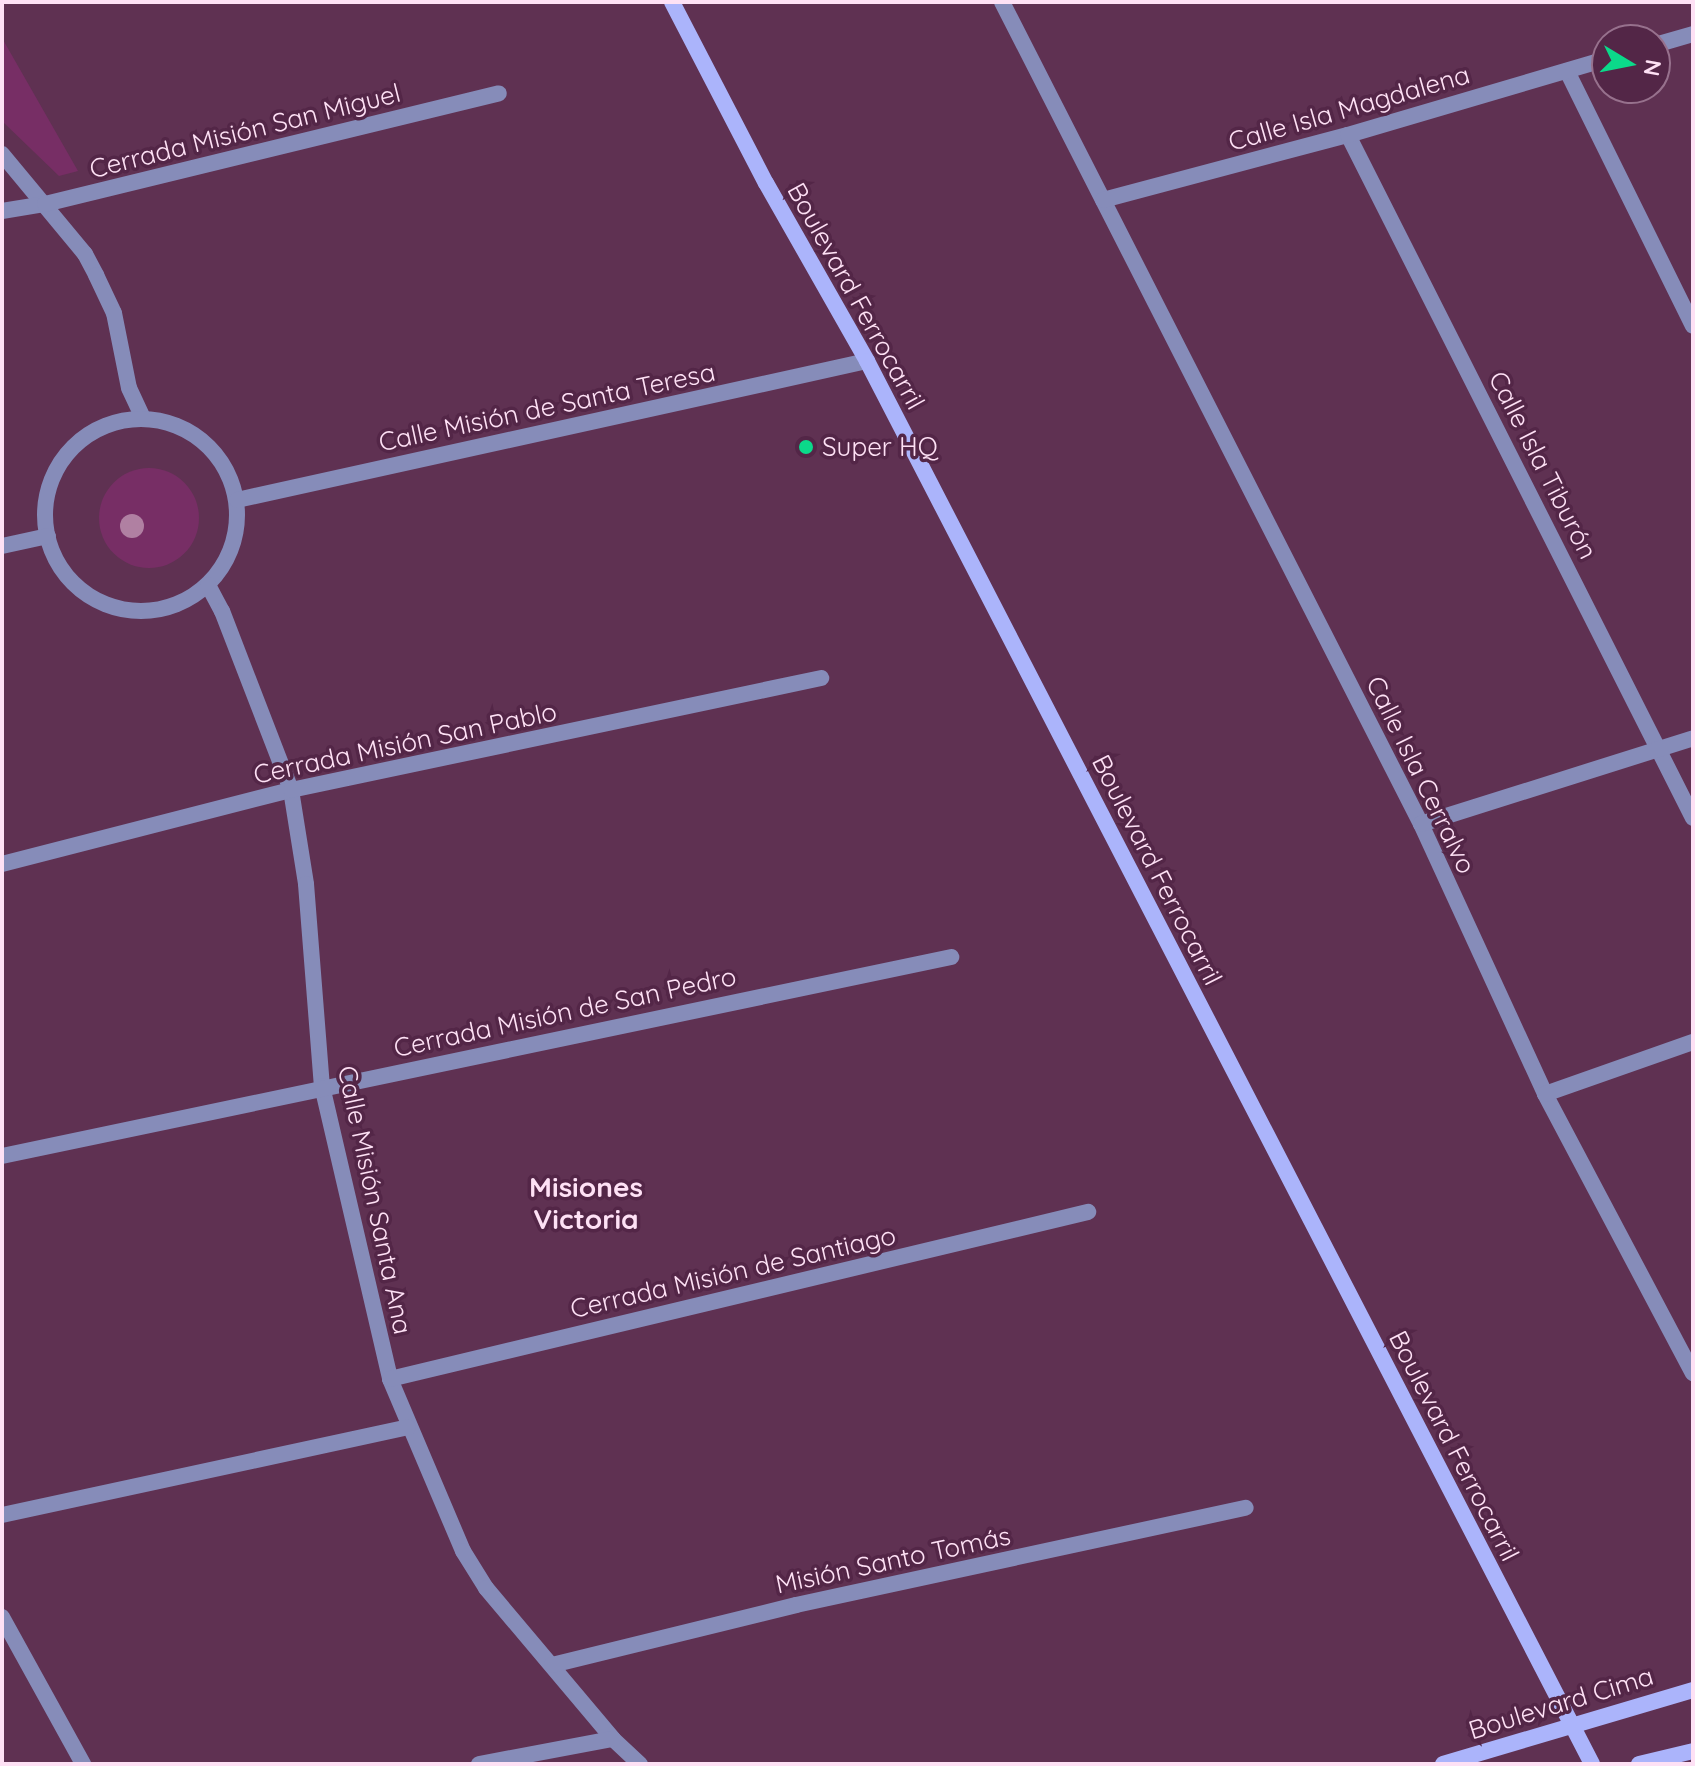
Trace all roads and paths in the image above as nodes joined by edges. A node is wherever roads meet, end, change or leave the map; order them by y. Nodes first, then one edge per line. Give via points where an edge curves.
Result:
1 (672, 2) edge
2 (1002, 2) edge
3 (1693, 34) edge
4 (1671, 40) edge
5 (1591, 64) edge
6 (1567, 71) junction
7 (499, 93) dead end
8 (1348, 135) junction
9 (2, 154) edge
10 (1103, 200) junction
11 (45, 204) junction
12 (2, 211) edge
13 (1693, 326) edge
14 (867, 361) junction
15 (143, 418) junction
16 (237, 500) junction
17 (48, 536) junction
18 (2, 546) edge
19 (208, 585) junction
20 (821, 678) dead end
21 (1693, 738) edge
22 (1660, 749) junction
23 (291, 790) junction
24 (1693, 818) edge
25 (1421, 824) junction
26 (2, 864) edge
27 (951, 957) dead end
28 (1693, 1042) edge
29 (322, 1086) junction
30 (1545, 1094) junction
31 (2, 1156) edge
32 (1088, 1212) dead end
33 (1693, 1373) edge
34 (390, 1379) junction
35 (408, 1427) junction
36 (1246, 1508) dead end
37 (2, 1515) edge
38 (2, 1617) edge
39 (552, 1665) junction
40 (1693, 1690) edge
41 (1571, 1723) junction
42 (613, 1739) junction
43 (1693, 1751) edge
44 (83, 1764) edge
45 (479, 1764) edge
46 (640, 1764) edge
47 (1443, 1764) edge
48 (1592, 1764) edge
49 (1639, 1764) edge

1 - 14 main road, Boulevard Ferrocarril
2 - 10 street, Calle Isla Cerralvo
3 - 4 street
5 - 6 street, Calle Isla Magdalena
6 - 8 street, Calle Isla Magdalena
6 - 13 street
7 - 11 street, Cerrada Misión San Miguel
8 - 10 street, Calle Isla Magdalena
8 - 22 street, Calle Isla Tiburón
9 - 11 street
10 - 25 street, Calle Isla Cerralvo
11 - 12 street, Cerrada Misión San Miguel
11 - 15 street via 85,254 114,313 129,388
14 - 16 street, Calle Misión de Santa Teresa
14 - 41 main road, Boulevard Ferrocarril
15 - 16 street via 176,424 205,442 225,468
15 - 17 street via 107,424 78,442 57,468 46,500
16 - 19 street via 229,548
17 - 18 street
17 - 19 street via 56,560 76,587 104,605 161,610
19 - 23 street, Calle Misión Santa Ana
20 - 23 street, Cerrada Misión San Pablo
21 - 22 street
22 - 24 street, Calle Isla Tiburón
22 - 25 street
23 - 26 street, Cerrada Misión San Pablo
23 - 29 street, Calle Misión Santa Ana via 306,884
25 - 30 street, Calle Isla Cerralvo
27 - 29 street, Cerrada Misión de San Pedro
28 - 30 street
29 - 31 street, Cerrada Misión de San Pedro
29 - 34 street, Calle Misión Santa Ana
30 - 33 street, Calle Isla Cerralvo
32 - 34 street, Cerrada Misión de Santiago
34 - 35 street, Calle Misión Santa Ana
35 - 37 street
35 - 39 street, Calle Misión Santa Ana via 463,1551 486,1588
36 - 39 street, Misión Santo Tomás via 796,1605
38 - 44 street
39 - 42 street, Calle Misión Santa Ana
40 - 41 main road, Boulevard Cima
41 - 47 main road, Boulevard Cima
41 - 48 main road, Boulevard Ferrocarril
42 - 45 street
42 - 46 street, Calle Misión Santa Ana
43 - 49 main road

